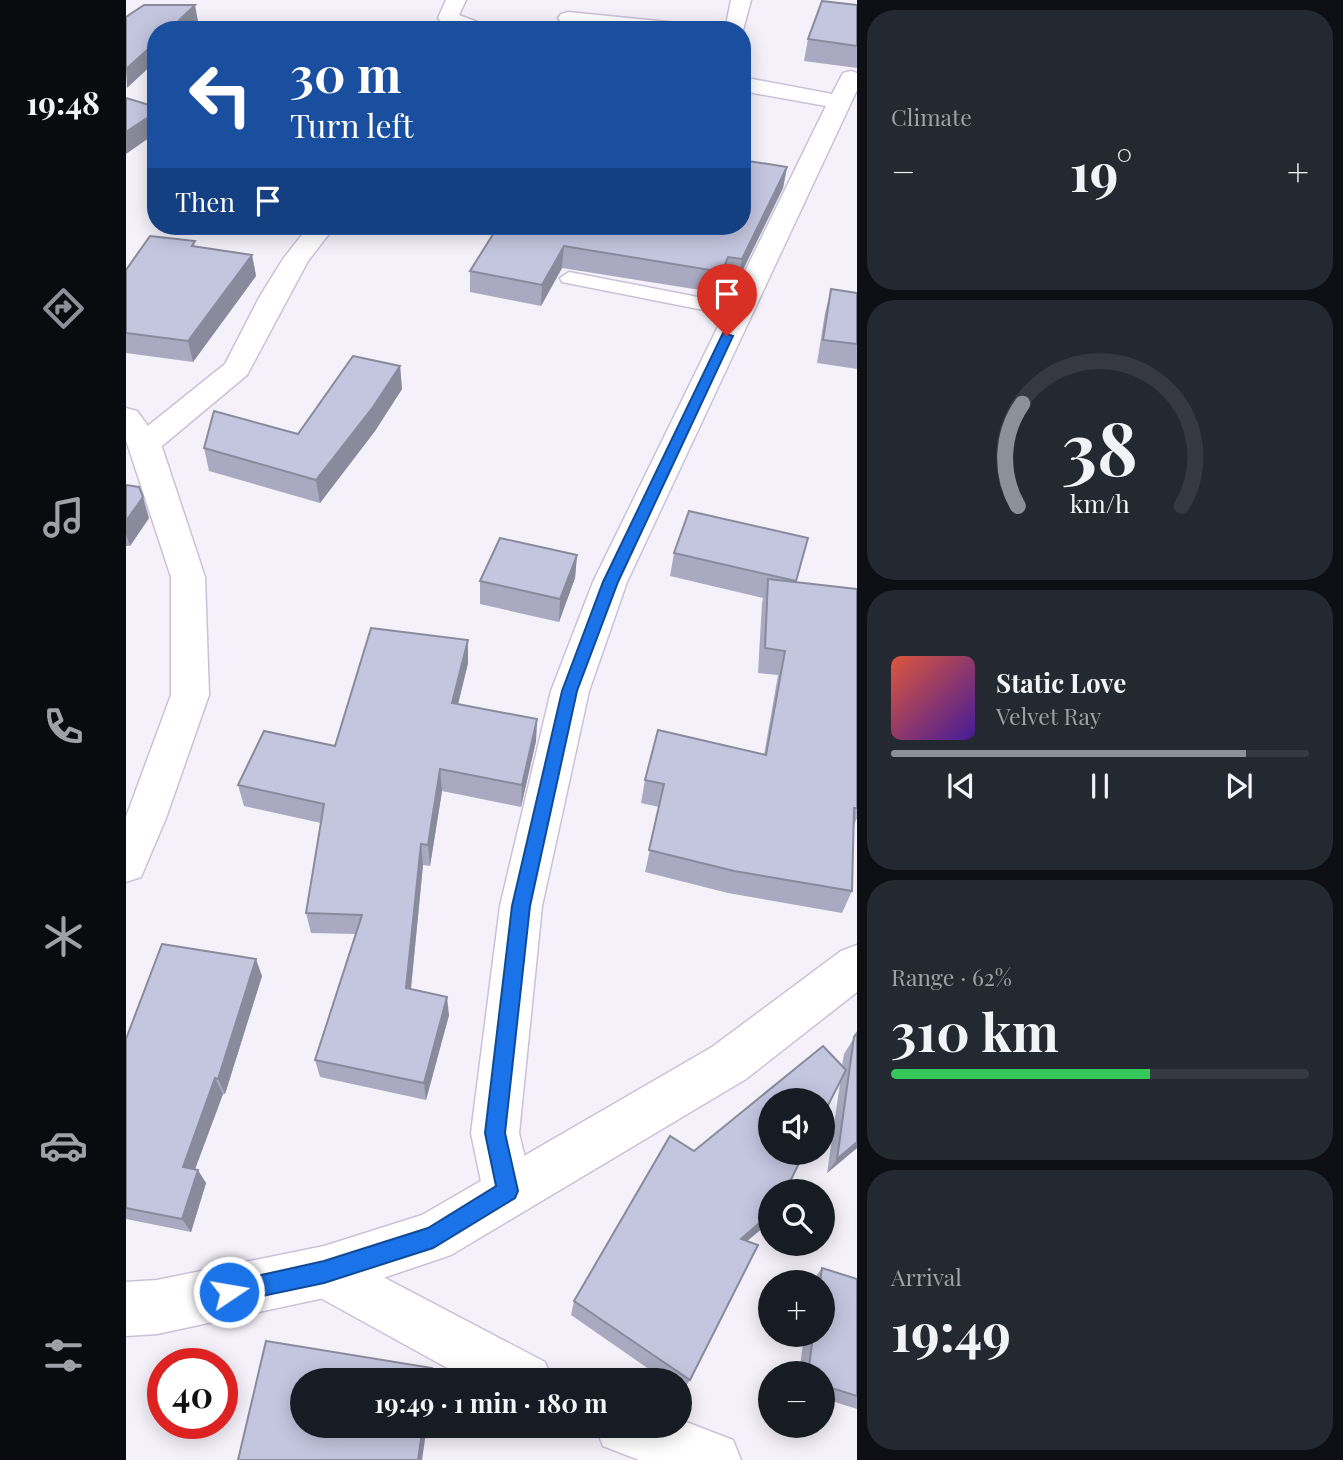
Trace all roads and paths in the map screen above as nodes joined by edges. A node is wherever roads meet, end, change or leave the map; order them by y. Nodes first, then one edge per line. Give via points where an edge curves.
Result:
1 (456, 0) edge
2 (741, 0) edge
3 (568, 18) dead end
4 (456, 21) edge
5 (598, 21) edge
6 (737, 21) edge
7 (751, 85) edge
8 (315, 235) edge
9 (569, 278) dead end
10 (739, 311) junction
11 (135, 431) edge
12 (126, 864) edge
13 (856, 965) edge
14 (508, 1191) junction
15 (324, 1272) junction
16 (126, 1309) edge
17 (502, 1368) edge
18 (655, 1438) edge
19 (713, 1460) edge

1 - 4 street via 447,18
2 - 6 street
3 - 5 street
7 - 10 street via 845,90
8 - 11 street via 274,296 237,369
9 - 10 lane
10 - 14 street via 610,582 570,691 521,906 495,1133
11 - 12 street via 188,577 190,695
13 - 14 street via 729,1063
14 - 15 street via 433,1237
15 - 16 street via 158,1307
15 - 17 street
18 - 19 street

